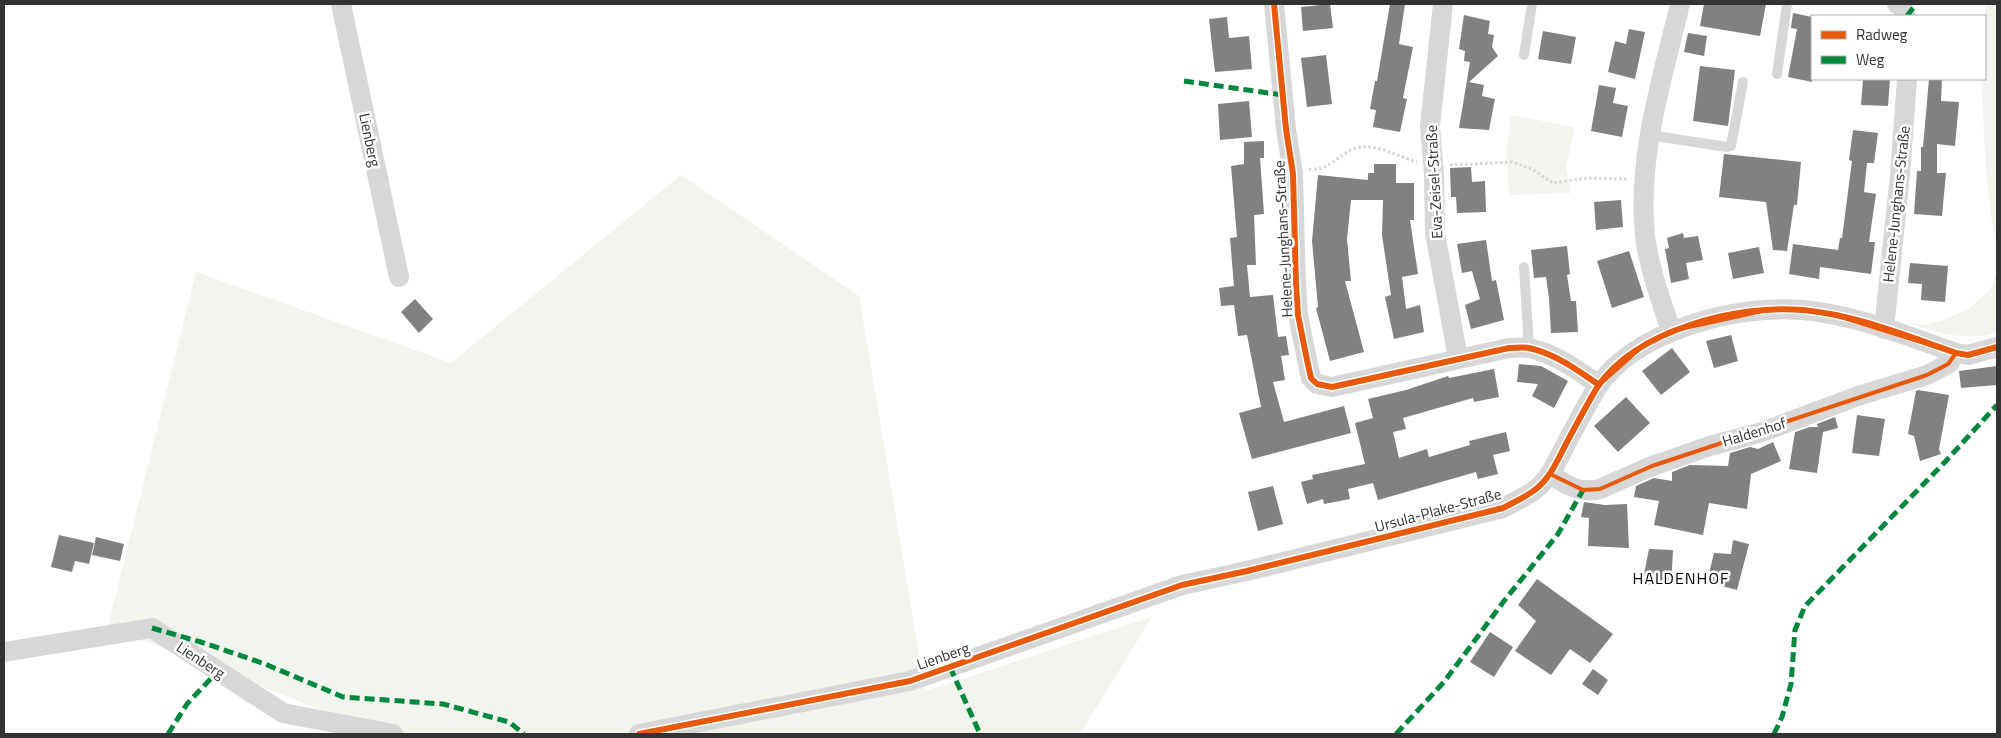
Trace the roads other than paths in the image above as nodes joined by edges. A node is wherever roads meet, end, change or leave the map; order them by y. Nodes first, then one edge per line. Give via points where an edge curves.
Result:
1 (340, 4) edge
2 (1274, 4) edge
3 (1443, 4) edge
4 (1532, 4) edge
5 (1680, 4) edge
6 (1787, 4) edge
7 (1897, 4) edge
8 (1906, 15) edge
9 (1524, 54) dead end
10 (1777, 74) dead end
11 (1907, 80) edge
12 (1743, 82) dead end
13 (1649, 135) junction
14 (1524, 267) dead end
15 (399, 277) dead end
16 (1884, 329) junction
17 (1671, 331) junction
18 (1997, 347) edge
19 (1529, 348) junction
20 (1956, 353) junction
21 (1458, 358) junction
22 (1599, 385) junction
23 (1550, 474) junction
24 (1247, 570) joint
25 (4, 652) edge
26 (393, 734) edge
27 (639, 734) edge

1 - 15 street, Lienberg
2 - 21 street, Helene-Junghans-Straße via 1292,168 1298,314 1311,378 1317,384 1332,387
3 - 21 street, Eva-Zeisel-Straße via 1430,126 1435,233
4 - 9 lane
5 - 13 street
6 - 10 lane
7 - 8 street
11 - 16 street, Helene-Junghans-Straße
12 - 13 lane via 1731,146
13 - 17 street via 1643,179 1645,236
14 - 19 lane
16 - 17 street, Ursula-Plake-Straße via 1803,310 1767,310
16 - 20 street, Ursula-Plake-Straße
17 - 22 street, Ursula-Plake-Straße via 1646,343
18 - 20 street, Ursula-Plake-Straße via 1968,355
19 - 21 street, Helene-Junghans-Straße via 1510,348
19 - 22 street, Helene-Junghans-Straße via 1563,362
20 - 23 street, Haldenhof via 1948,364 1927,374 1762,432 1652,466 1600,489 1573,488
22 - 23 street, Ursula-Plake-Straße
23 - 24 street, Ursula-Plake-Straße via 1535,490 1503,508
24 - 27 street, Lienberg via 1182,585 910,680
25 - 26 street, Lienberg via 152,628 283,713

